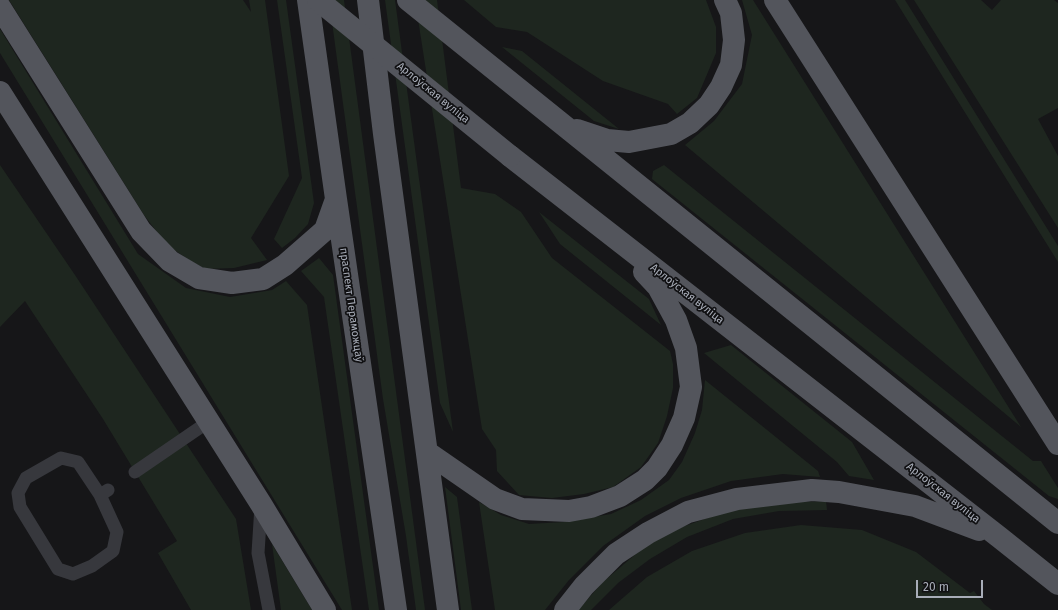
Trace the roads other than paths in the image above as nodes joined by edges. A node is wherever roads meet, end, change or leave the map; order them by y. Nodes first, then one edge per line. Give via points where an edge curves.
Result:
1 (308, 0) edge
2 (318, 0) edge
3 (368, 0) edge
4 (408, 0) edge
5 (725, 0) edge
6 (775, 0) edge
7 (0, 7) edge
8 (0, 92) edge
9 (563, 125) junction
10 (336, 199) junction
11 (612, 236) junction
12 (208, 422) junction
13 (1058, 444) edge
14 (427, 452) junction
15 (135, 472) dead end
16 (104, 493) joint
17 (261, 504) junction
18 (1058, 523) edge
19 (999, 537) junction
20 (1058, 584) edge
21 (269, 610) edge
22 (325, 610) edge
23 (396, 610) edge
24 (448, 610) edge
25 (565, 610) edge

1 - 10 main road, праспект Пераможцаў
2 - 11 main road, Арлоўская вуліца, bridge
3 - 14 main road
4 - 9 main road
5 - 9 main road via 731,13 734,40 731,65 709,105 690,123 671,134 629,142 607,140
6 - 13 main road
7 - 10 main road via 141,231 170,261 199,278 232,283 263,279 285,265 325,230
8 - 12 main road
9 - 18 main road
10 - 23 main road, праспект Пераможцаў
11 - 14 main road via 658,287 676,320 686,348 691,387 684,418 672,445 657,468 645,480 620,496 591,507 569,511 522,509 495,499
11 - 19 main road, Арлоўская вуліца
12 - 15 lane
12 - 17 main road
14 - 24 main road
16 - 16 lane via 78,462 61,458 26,478 18,493 20,507 58,570 73,574 114,552 117,532
17 - 21 lane via 258,553
17 - 22 main road
19 - 20 main road, Арлоўская вуліца
19 - 25 main road via 916,506 839,492 812,490 737,499 688,512 648,533 616,554 584,586

